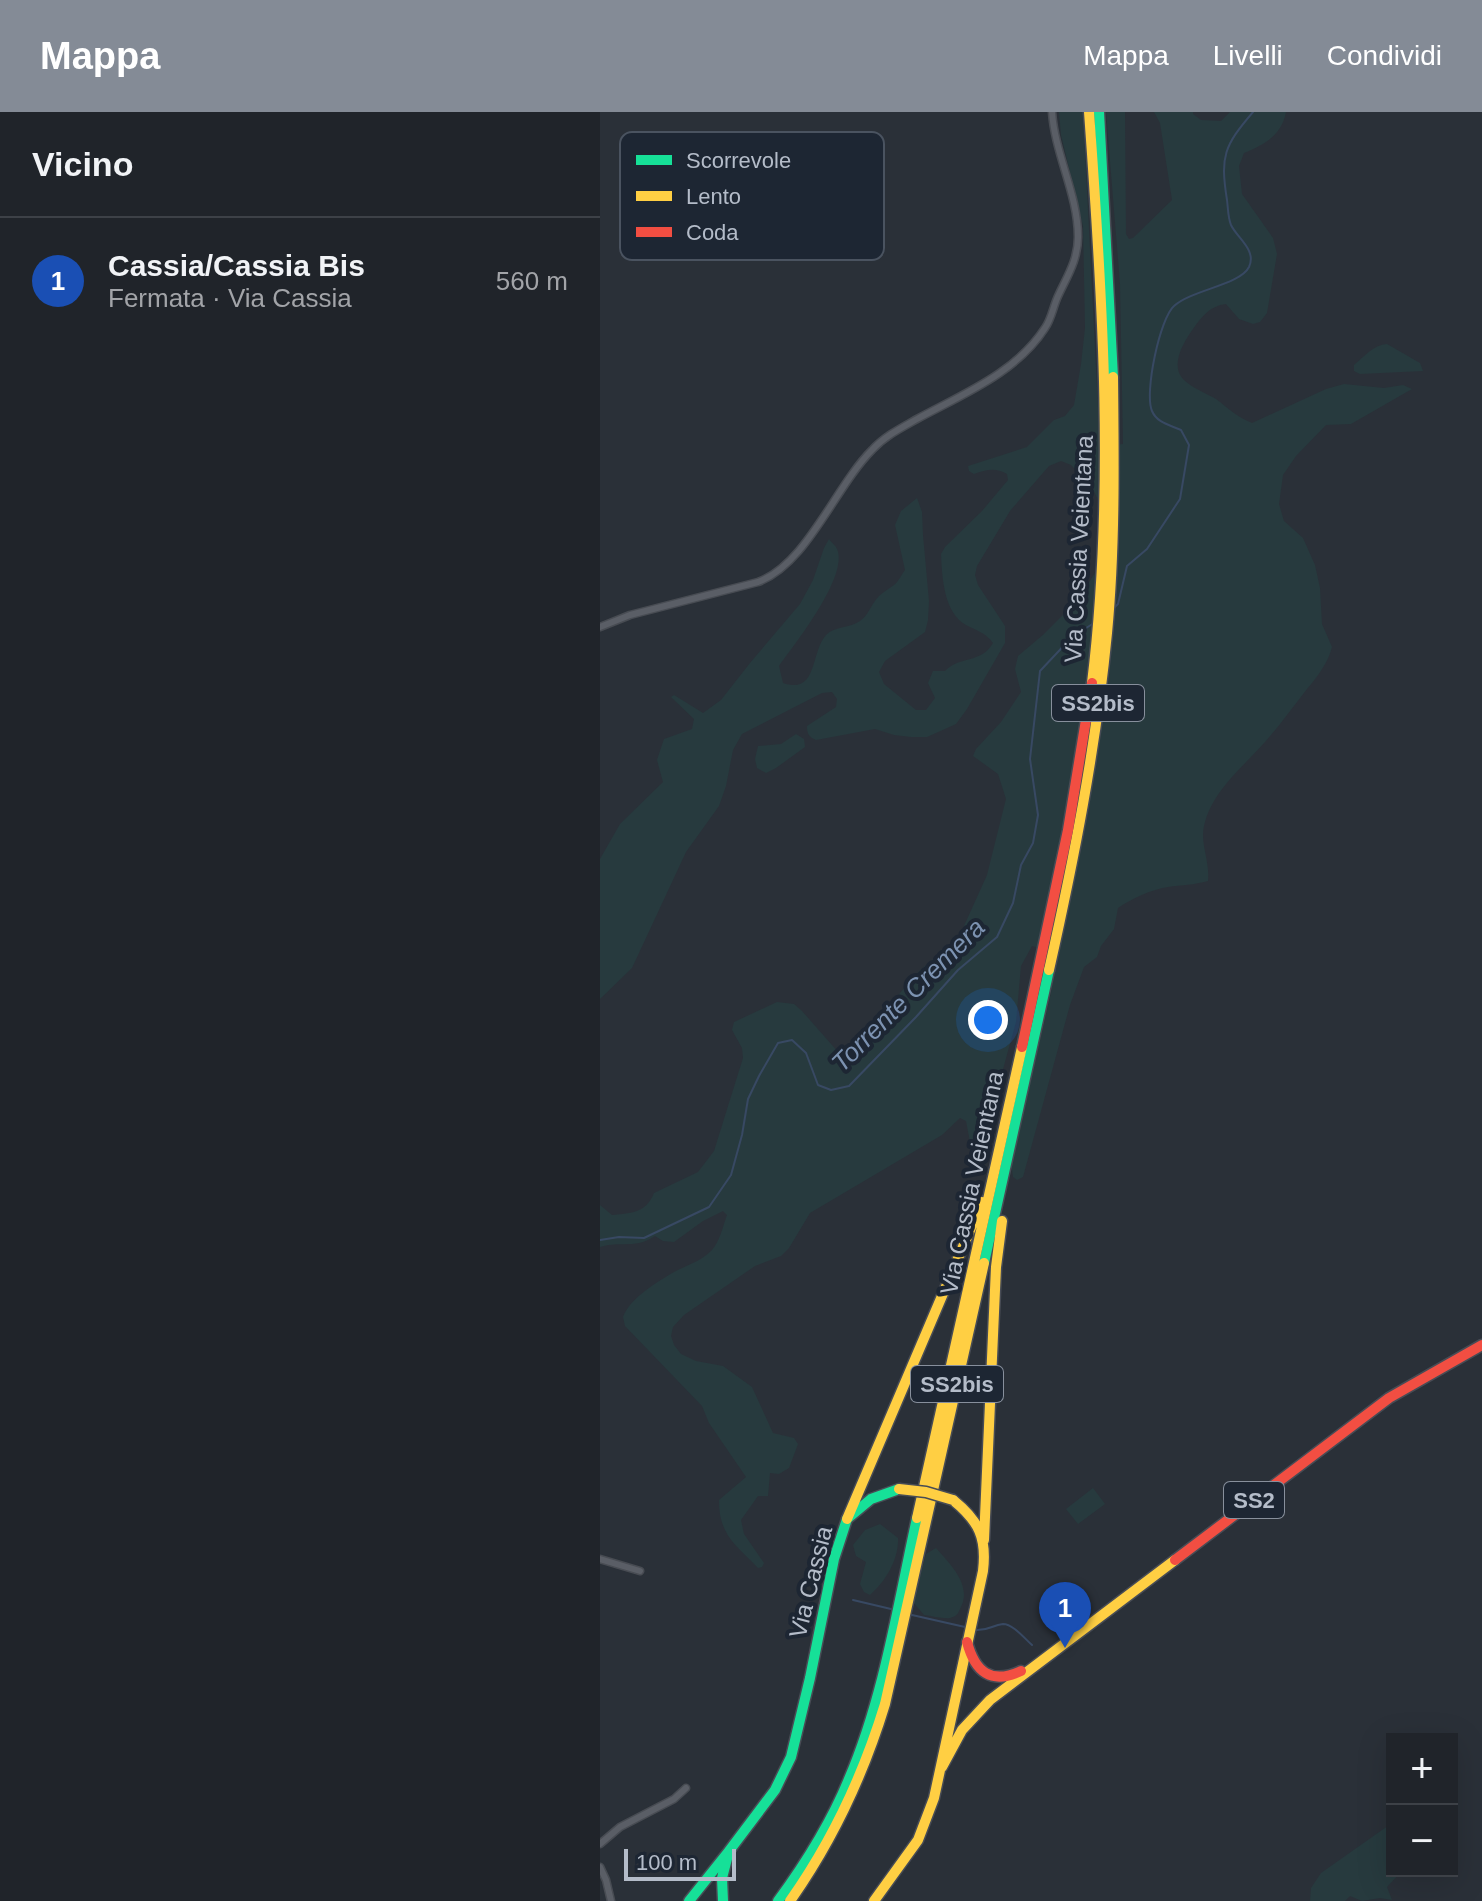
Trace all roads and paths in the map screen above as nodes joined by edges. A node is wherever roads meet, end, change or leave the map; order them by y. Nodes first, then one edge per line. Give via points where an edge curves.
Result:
1 (1052, 112) edge
2 (1089, 112) edge
3 (1099, 112) edge
4 (1110, 446) junction
5 (600, 627) edge
6 (1046, 957) junction
7 (1005, 1127) junction
8 (1006, 1167) junction
9 (1482, 1345) edge
10 (847, 1519) junction
11 (984, 1540) junction
12 (600, 1559) edge
13 (640, 1571) dead end
14 (903, 1600) junction
15 (900, 1617) junction
16 (968, 1632) junction
17 (1034, 1666) junction
18 (942, 1767) junction
19 (686, 1788) dead end
20 (600, 1844) edge
21 (729, 1851) junction
22 (600, 1867) edge
23 (611, 1901) edge
24 (689, 1901) edge
25 (723, 1901) edge
26 (778, 1901) edge
27 (790, 1901) edge
28 (874, 1901) edge

1 - 5 street via 1074,208 1077,248 1050,320 1029,348 1001,372 876,445 796,555 776,574
2 - 4 main road, Via Cassia Veientana / SS2bis
3 - 4 main road, Via Cassia Veientana / SS2bis via 1113,331
4 - 6 main road, Via Cassia Veientana / SS2bis via 1107,633 1082,812
6 - 7 main road, Via Cassia Veientana / SS2bis
6 - 8 main road, Via Cassia Veientana / SS2bis
7 - 10 main road via 978,1215
7 - 14 main road, Via Cassia Veientana / SS2bis
8 - 11 main road via 996,1267
8 - 14 main road, Via Cassia Veientana / SS2bis via 932,1500
9 - 17 main road, SS2 via 1389,1398
10 - 11 main road, Via Cassia, bridge via 884,1493 916,1489 962,1506
10 - 21 main road, Via Cassia via 791,1757 775,1790
11 - 16 main road, SS2 via 983,1571
12 - 13 street
14 - 15 main road, Via Cassia Veientana / SS2bis
15 - 26 main road, Via Cassia Veientana / SS2bis via 864,1747 826,1829
15 - 27 main road, Via Cassia Veientana / SS2bis via 872,1749 834,1834
16 - 17 main road, SS2 via 973,1661 986,1674 1005,1678
16 - 18 main road, SS2
17 - 18 main road, SS2 via 964,1725
18 - 28 main road, SS2 via 918,1840
19 - 20 street
21 - 24 main road
21 - 25 main road, Via Cassia
22 - 23 street

